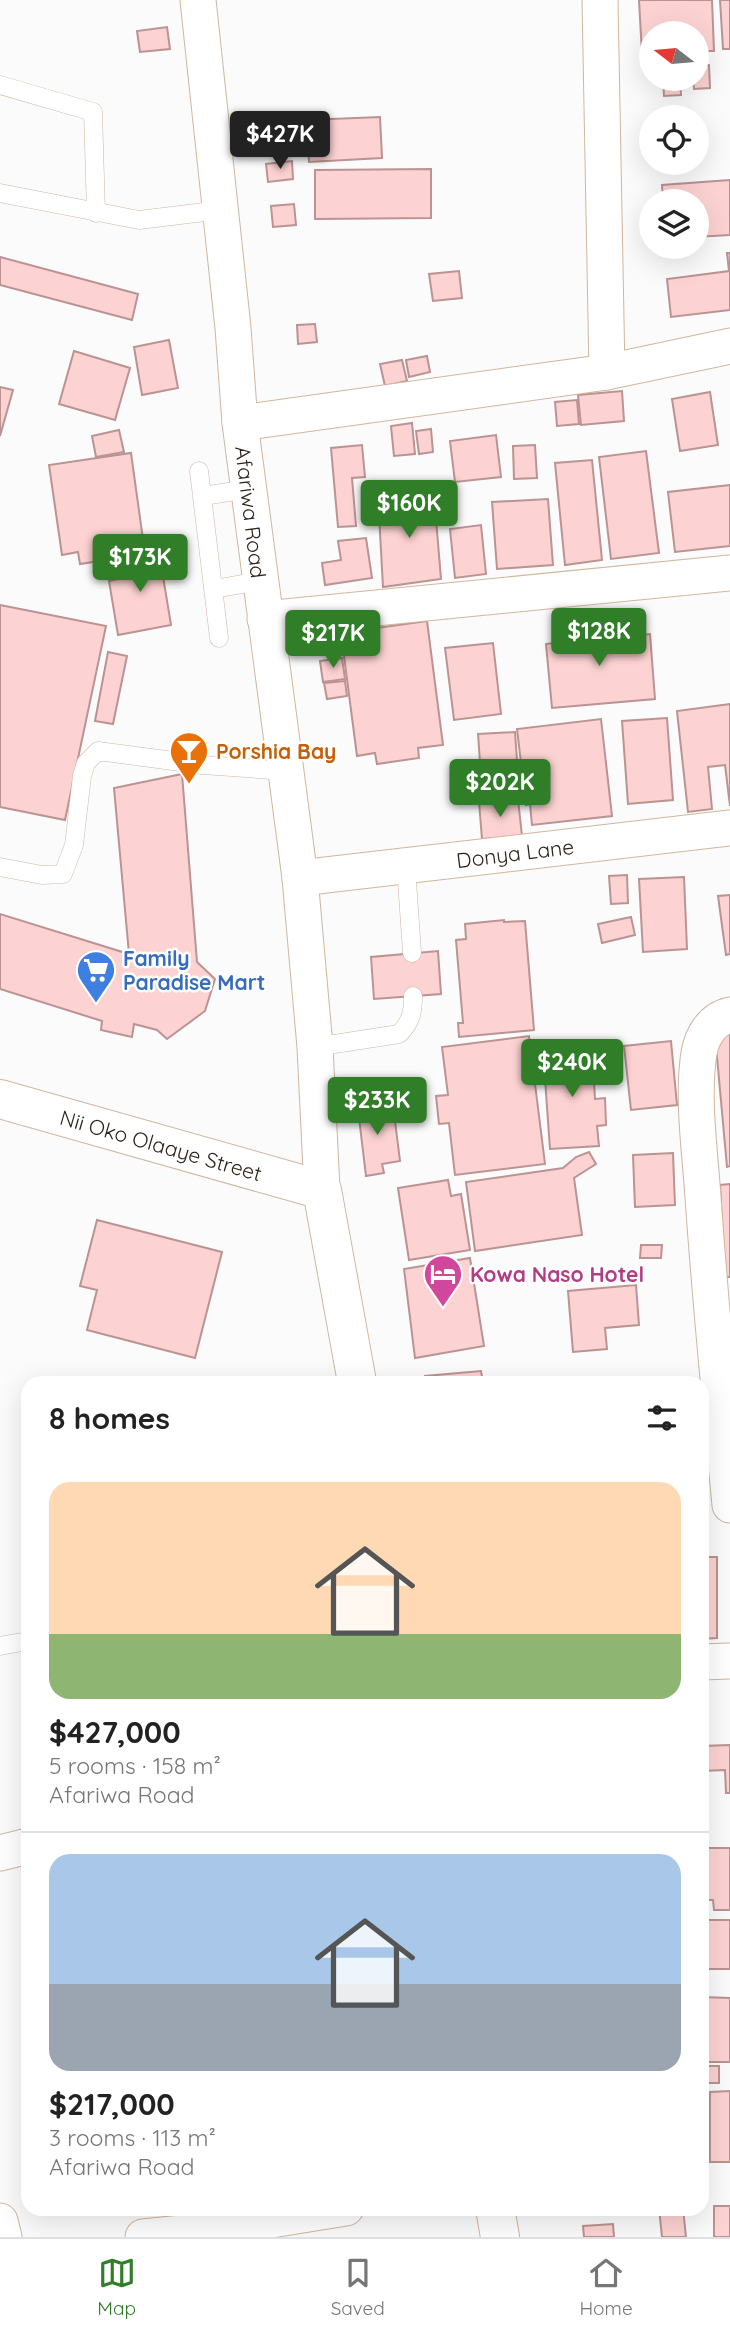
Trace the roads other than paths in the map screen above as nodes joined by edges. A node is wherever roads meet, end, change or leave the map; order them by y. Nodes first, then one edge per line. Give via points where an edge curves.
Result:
1 (198, 0) edge
2 (600, 0) edge
3 (0, 85) edge
4 (0, 193) edge
5 (221, 210) junction
6 (96, 213) junction
7 (730, 346) edge
8 (607, 372) junction
9 (240, 423) junction
10 (199, 471) dead end
11 (248, 489) junction
12 (202, 496) junction
13 (730, 573) edge
14 (260, 581) junction
15 (214, 589) junction
16 (265, 619) junction
17 (219, 638) dead end
18 (286, 771) junction
19 (730, 828) edge
20 (406, 866) junction
21 (0, 867) edge
22 (300, 878) junction
23 (412, 953) dead end
24 (413, 996) dead end
25 (730, 1015) edge
26 (315, 1047) junction
27 (0, 1099) edge
28 (322, 1190) junction
29 (356, 1376) edge
30 (730, 1505) edge
31 (21, 1642) edge
32 (0, 1646) edge
33 (730, 1661) edge
34 (709, 1662) edge
35 (21, 1848) edge
36 (0, 1853) edge
37 (296, 2216) edge
38 (496, 2216) edge
39 (0, 2221) edge
40 (4, 2237) edge
41 (143, 2237) edge
42 (500, 2237) edge

1 - 5 street, Afariwa Road
2 - 8 street
3 - 6 lane via 93,112
4 - 6 lane
5 - 6 lane via 139,220
5 - 9 street, Afariwa Road
7 - 8 street
8 - 9 street
9 - 11 street, Afariwa Road
10 - 12 lane
11 - 12 lane
11 - 14 street, Afariwa Road
12 - 15 lane
13 - 16 street
14 - 15 lane
14 - 16 street, Afariwa Road
15 - 17 lane
16 - 18 street, Afariwa Road
18 - 21 lane via 97,751 82,776 74,845 63,874
18 - 22 street, Afariwa Road
19 - 20 street, Donya Lane
20 - 22 street, Donya Lane
20 - 23 lane
22 - 26 street, Afariwa Road
24 - 26 lane via 413,1013 398,1034
25 - 30 street via 708,1028 699,1052 697,1107
26 - 28 street, Afariwa Road
27 - 28 street, Nii Oko Olaaye Street
28 - 29 street
31 - 32 lane
33 - 34 street
35 - 36 street
37 - 41 street
38 - 42 street
39 - 40 street

